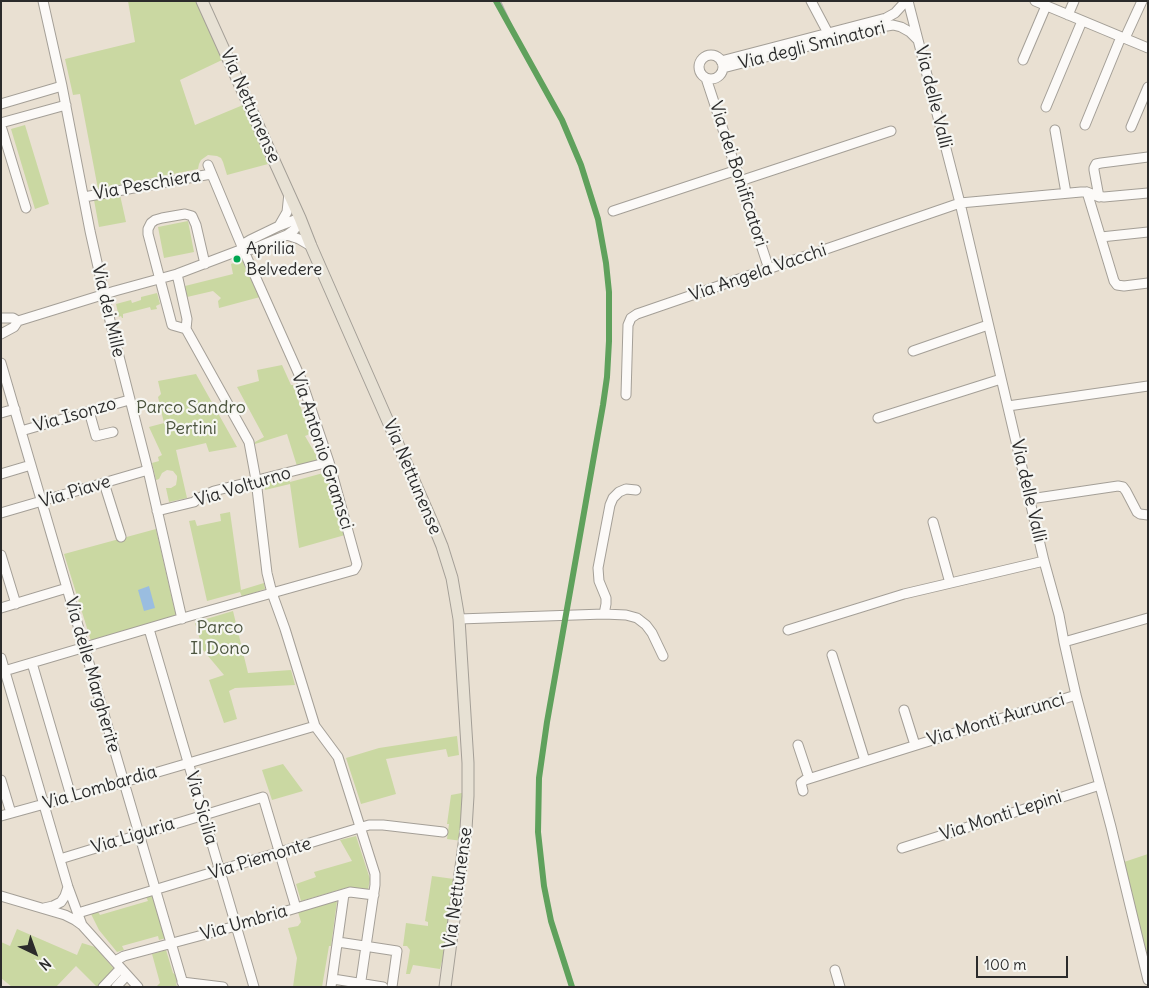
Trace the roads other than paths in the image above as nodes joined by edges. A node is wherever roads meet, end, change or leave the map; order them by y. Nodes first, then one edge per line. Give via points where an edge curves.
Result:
1 (42, 1) edge
2 (202, 1) edge
3 (811, 1) edge
4 (908, 1) edge
5 (1035, 1) edge
6 (1074, 1) edge
7 (1142, 1) edge
8 (1046, 6) junction
9 (900, 9) junction
10 (1068, 15) junction
11 (912, 17) junction
12 (1082, 21) junction
13 (901, 27) junction
14 (828, 33) junction
15 (1123, 38) junction
16 (918, 40) junction
17 (1148, 48) edge
18 (1023, 60) dead end
19 (722, 65) junction
20 (706, 78) junction
21 (62, 86) junction
22 (1148, 88) edge
23 (1, 104) edge
24 (66, 105) junction
25 (1046, 107) dead end
26 (1, 125) edge
27 (1086, 125) dead end
28 (1131, 127) dead end
29 (891, 130) dead end
30 (1055, 130) dead end
31 (1148, 157) edge
32 (210, 169) joint
33 (737, 170) junction
34 (740, 182) junction
35 (1087, 192) junction
36 (1148, 192) edge
37 (289, 193) junction
38 (1066, 193) junction
39 (84, 196) junction
40 (1099, 197) junction
41 (960, 204) junction
42 (26, 208) dead end
43 (613, 210) dead end
44 (301, 220) junction
45 (279, 226) junction
46 (1148, 232) edge
47 (287, 235) junction
48 (1101, 237) junction
49 (311, 246) junction
50 (243, 249) junction
51 (205, 264) junction
52 (769, 269) junction
53 (177, 274) junction
54 (160, 279) junction
55 (1148, 283) edge
56 (104, 294) junction
57 (1, 318) edge
58 (18, 321) junction
59 (988, 325) junction
60 (186, 329) junction
61 (1, 334) edge
62 (913, 351) dead end
63 (1, 363) edge
64 (1001, 379) junction
65 (1148, 386) edge
66 (626, 395) dead end
67 (129, 400) junction
68 (1008, 406) junction
69 (15, 409) junction
70 (89, 411) junction
71 (1, 413) edge
72 (878, 418) dead end
73 (21, 430) junction
74 (113, 432) dead end
75 (329, 462) junction
76 (31, 465) junction
77 (148, 470) junction
78 (1, 474) edge
79 (256, 480) junction
80 (104, 483) junction
81 (636, 490) dead end
82 (1030, 499) junction
83 (42, 502) junction
84 (157, 511) junction
85 (1, 513) edge
86 (1148, 515) edge
87 (933, 522) dead end
88 (121, 537) dead end
89 (1, 555) edge
90 (1044, 561) junction
91 (950, 583) junction
92 (67, 588) junction
93 (272, 594) junction
94 (16, 604) junction
95 (1, 608) edge
96 (604, 614) junction
97 (1148, 618) edge
98 (182, 619) junction
99 (458, 619) junction
100 (148, 628) junction
101 (788, 630) dead end
102 (1064, 642) junction
103 (84, 647) junction
104 (832, 655) dead end
105 (662, 656) dead end
106 (1, 658) edge
107 (32, 663) junction
108 (3, 672) edge
109 (1076, 695) junction
110 (904, 710) dead end
111 (315, 726) junction
112 (798, 744) dead end
113 (915, 745) junction
114 (864, 761) junction
115 (188, 764) junction
116 (809, 778) junction
117 (1, 780) edge
118 (124, 782) junction
119 (1100, 785) junction
120 (803, 791) dead end
121 (71, 796) junction
122 (44, 804) junction
123 (11, 813) junction
124 (203, 815) junction
125 (1, 816) edge
126 (360, 828) junction
127 (443, 832) dead end
128 (139, 834) junction
129 (902, 848) dead end
130 (280, 853) junction
131 (60, 859) junction
132 (220, 871) junction
133 (68, 888) junction
134 (155, 890) junction
135 (344, 894) junction
136 (374, 895) junction
137 (1, 896) edge
138 (41, 908) junction
139 (296, 908) junction
140 (78, 913) junction
141 (82, 925) junction
142 (236, 926) junction
143 (338, 942) junction
144 (171, 943) junction
145 (366, 946) junction
146 (121, 968) junction
147 (835, 970) dead end
148 (1148, 980) edge
149 (332, 983) edge
150 (183, 984) edge
151 (360, 985) edge
152 (104, 987) edge
153 (116, 987) edge
154 (138, 987) edge
155 (223, 987) edge
156 (254, 987) edge
157 (383, 987) edge
158 (392, 987) edge
159 (444, 987) edge
160 (840, 987) edge

1 - 21 street, Via dei Mille
2 - 37 main road, Via Nettunense
3 - 14 street
4 - 9 street, Via degli Sminatori
4 - 11 street, Via delle Valli
5 - 8 street
6 - 10 street
7 - 15 street
8 - 10 street
8 - 18 street
9 - 11 street, Via degli Sminatori
9 - 14 street, Via degli Sminatori via 886,18
10 - 12 street
11 - 13 street, Via degli Sminatori
11 - 16 street, Via delle Valli
12 - 15 street
12 - 25 street
13 - 16 street, Via degli Sminatori
13 - 19 street, Via degli Sminatori via 885,26
14 - 19 street, Via degli Sminatori
15 - 17 street
15 - 27 street
16 - 41 street, Via delle Valli
19 - 20 street, Via degli Sminatori via 717,78
19 - 20 street, Via degli Sminatori via 711,55 700,61 699,69
20 - 33 street, Via dei Bonificatori
21 - 23 street
21 - 24 street, Via dei Mille
22 - 28 street
24 - 26 street
24 - 39 street, Via dei Mille
26 - 42 street
29 - 34 street
30 - 38 street
31 - 40 street via 1096,164 1094,170
32 - 39 street, Via Peschiera
32 - 50 street, Via Antonio Gramsci
33 - 34 street, Via dei Bonificatori
33 - 43 street
34 - 52 street, Via dei Bonificatori
35 - 38 street, Via Angela Vacchi
35 - 40 street
35 - 48 street
36 - 40 street
37 - 44 main road, Via Nettunense
37 - 45 street via 286,212
38 - 41 street, Via Angela Vacchi
39 - 56 street, Via dei Mille
41 - 52 street, Via Angela Vacchi
41 - 59 street, Via delle Valli
44 - 45 street
44 - 47 street
44 - 49 main road, Via Nettunense
45 - 50 street via 247,241
46 - 48 street
47 - 49 street
47 - 50 street via 254,249
48 - 55 street via 1115,283 1124,286
49 - 99 main road, Via Nettunense via 434,524 450,573
50 - 51 street
50 - 75 street, Via Antonio Gramsci via 301,379
51 - 53 street
51 - 54 street via 193,218 185,214 160,218 151,223 148,232
52 - 66 street, Via Angela Vacchi via 633,316 628,328
53 - 54 street
53 - 60 street via 187,319
54 - 56 street
54 - 60 street via 172,325
56 - 58 street
56 - 67 street, Via dei Mille
57 - 58 street
58 - 61 street via 14,328
59 - 62 street
59 - 64 street, Via delle Valli
60 - 79 street via 249,442
63 - 69 street, Via delle Margherite
64 - 68 street, Via delle Valli
64 - 72 street
65 - 68 street
67 - 70 street, Via Isonzo
67 - 77 street, Via dei Mille
68 - 82 street, Via delle Valli
69 - 71 street
69 - 73 street, Via delle Margherite
70 - 73 street, Via Isonzo
70 - 74 street via 96,436
73 - 76 street, Via delle Margherite
75 - 79 street, Via Volturno
75 - 93 street, Via Antonio Gramsci via 357,564 355,569
76 - 78 street
76 - 83 street, Via delle Margherite
77 - 80 street, Via Piave
77 - 84 street, Via dei Mille
79 - 84 street, Via Volturno
79 - 93 street
80 - 83 street, Via Piave
80 - 88 street
81 - 96 street via 622,491 611,502 598,568 606,600
82 - 86 street via 1118,486 1126,491 1137,512
82 - 90 street, Via delle Valli
83 - 85 street, Via Piave
83 - 92 street, Via delle Margherite
84 - 98 street, Via dei Mille
87 - 91 street
89 - 94 street
90 - 91 street
90 - 102 street, Via delle Valli
91 - 101 street
92 - 94 street
92 - 103 street, Via delle Margherite
93 - 98 street
93 - 111 street
94 - 95 street
96 - 99 street
96 - 105 street via 626,615 642,621
97 - 102 street
98 - 100 street
99 - 159 main road, Via Nettunense via 468,796
100 - 103 street
100 - 115 street, Via Sicilia
102 - 109 street, Via delle Valli
103 - 107 street
103 - 118 street, Via delle Margherite
104 - 114 street
106 - 108 street
107 - 108 street
107 - 121 street
108 - 122 street
109 - 113 street, Via Monti Aurunci
109 - 119 street, Via delle Valli
110 - 113 street, Via Monti Aurunci
111 - 115 street, Via Lombardia
111 - 126 street via 338,757
112 - 116 street
113 - 114 street, Via Monti Aurunci
114 - 116 street, Via Monti Aurunci
115 - 118 street, Via Lombardia
115 - 124 street, Via Sicilia
116 - 120 street via 802,782
117 - 123 street
118 - 121 street, Via Lombardia
118 - 128 street, Via delle Margherite
119 - 129 street, Via Monti Lepini
119 - 148 street, Via delle Valli
121 - 122 street, Via Lombardia
122 - 123 street, Via Lombardia
122 - 131 street
123 - 125 street, Via Lombardia
124 - 128 street, Via Liguria
124 - 130 street, Via Liguria via 264,797
124 - 132 street, Via Sicilia
126 - 127 street, Via Piemonte via 381,825
126 - 130 street, Via Piemonte
126 - 136 street via 375,874
128 - 131 street, Via Liguria
128 - 134 street, Via delle Margherite
130 - 132 street, Via Piemonte
130 - 139 street
131 - 133 street
132 - 134 street, Via Piemonte
132 - 142 street, Via Sicilia
133 - 138 street via 60,903
133 - 140 street
134 - 140 street, Via Piemonte
134 - 144 street, Via delle Margherite
135 - 136 street, Via Umbria
135 - 139 street, Via Umbria
135 - 143 street
136 - 145 street
137 - 138 street
138 - 141 street via 69,916
139 - 142 street, Via Umbria
140 - 141 street
141 - 146 street
142 - 144 street, Via Umbria
142 - 156 street, Via Sicilia
143 - 145 street
143 - 149 street
144 - 146 street, Via Umbria via 124,956
144 - 150 street, Via delle Margherite
145 - 151 street
145 - 158 street via 397,951
146 - 152 street
146 - 153 street
146 - 154 street
147 - 160 street
149 - 151 street
150 - 155 street
151 - 157 street

